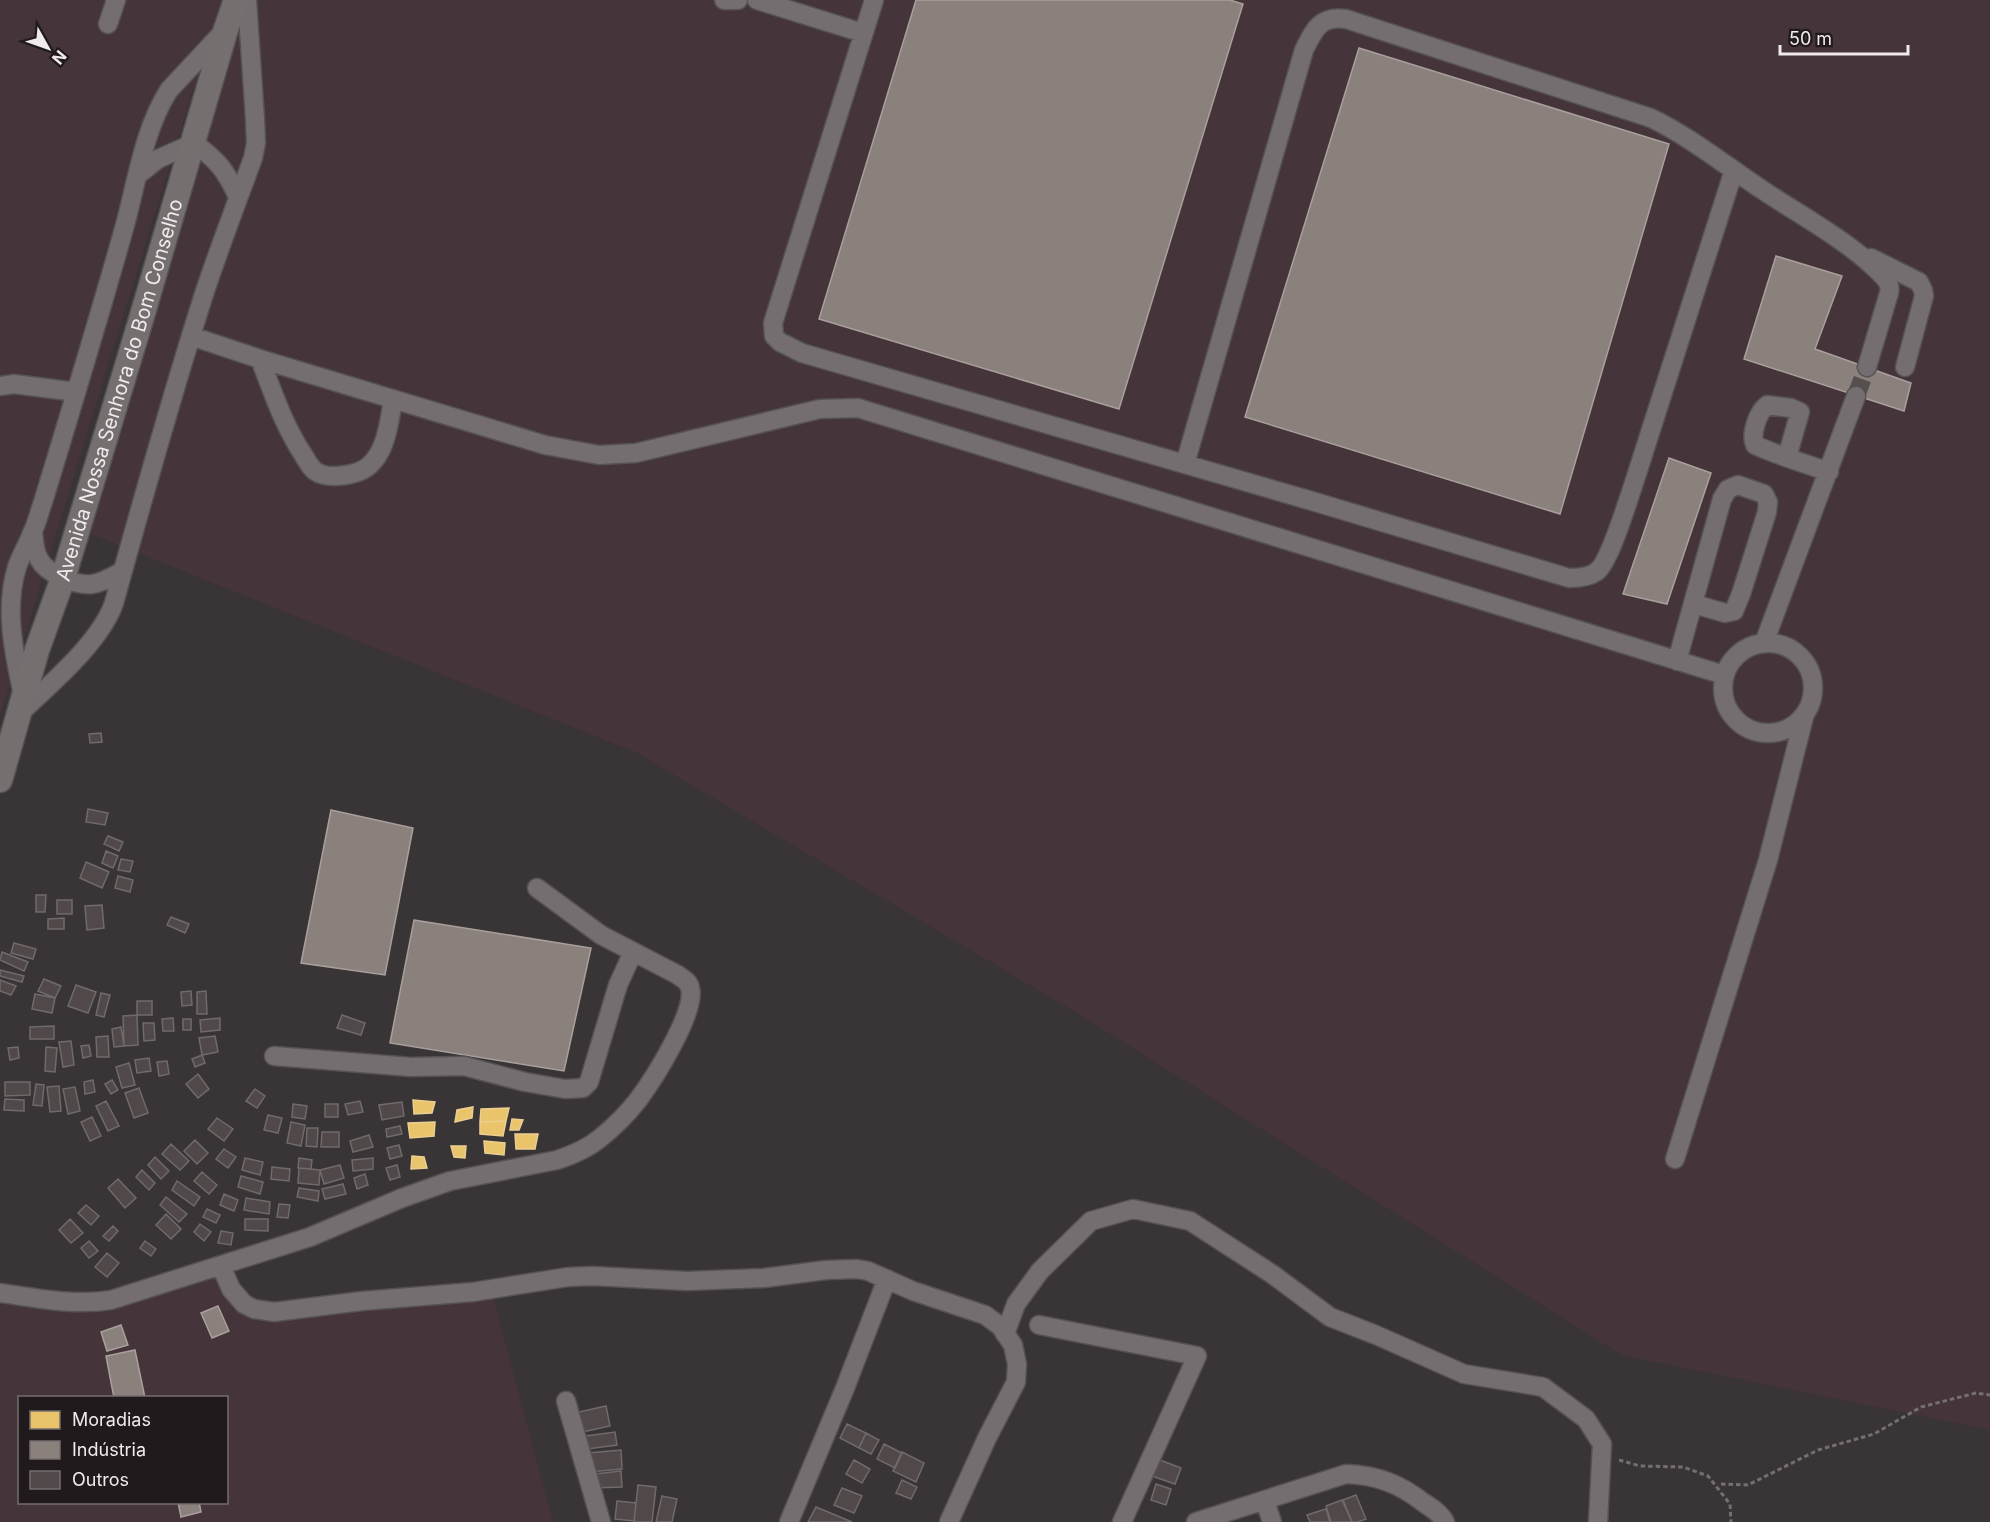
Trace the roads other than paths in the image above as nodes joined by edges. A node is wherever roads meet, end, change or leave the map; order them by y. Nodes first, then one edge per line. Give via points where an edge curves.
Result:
1 (116, 0) edge
2 (236, 0) edge
3 (247, 0) edge
4 (724, 0) edge
5 (738, 0) edge
6 (757, 0) edge
7 (874, 0) edge
8 (108, 24) dead end
9 (226, 29) junction
10 (863, 33) junction
11 (194, 143) junction
12 (1734, 170) junction
13 (139, 174) junction
14 (238, 197) junction
15 (1846, 245) junction
16 (191, 336) junction
17 (260, 359) junction
18 (1867, 367) tunnel mouth
19 (1905, 367) dead end
20 (0, 386) edge
21 (76, 392) junction
22 (1856, 396) tunnel mouth
23 (393, 399) junction
24 (1787, 457) dead end
25 (1185, 464) junction
26 (1829, 472) junction
27 (33, 531) junction
28 (123, 571) junction
29 (63, 578) junction
30 (1694, 604) junction
31 (1764, 643) junction
32 (1677, 661) junction
33 (1724, 675) junction
34 (21, 706) junction
35 (1804, 717) junction
36 (0, 780) edge
37 (537, 888) dead end
38 (633, 952) junction
39 (274, 1056) dead end
40 (1675, 1159) dead end
41 (221, 1266) junction
42 (887, 1279) junction
43 (0, 1293) edge
44 (1039, 1325) dead end
45 (1005, 1334) junction
46 (566, 1401) dead end
47 (1265, 1502) junction
48 (601, 1522) edge
49 (789, 1522) edge
50 (949, 1522) edge
51 (1122, 1522) edge
52 (1196, 1522) edge
53 (1272, 1522) edge
54 (1444, 1522) edge
55 (1598, 1522) edge

1 - 8 street
2 - 9 main road, Avenida Nossa Senhora do Bom Conselho
3 - 14 street via 256,143
4 - 5 street
6 - 10 street
7 - 10 street
9 - 11 main road, Avenida Nossa Senhora do Bom Conselho
9 - 13 street via 180,76 162,101
10 - 25 street via 773,323 774,336 802,353
11 - 13 street via 158,159
11 - 14 street via 219,164
11 - 29 main road, Avenida Nossa Senhora do Bom Conselho
12 - 15 street
12 - 25 street via 1633,486 1604,564 1597,572 1569,578
12 - 25 street via 1677,130 1651,117 1346,19 1324,20 1304,50
13 - 21 street
14 - 16 street
15 - 18 street via 1882,275 1890,288
15 - 19 street via 1919,282 1923,290
16 - 17 street
16 - 28 street
17 - 23 street
17 - 23 street via 296,445 315,471 324,475 344,476 372,464 386,436
20 - 21 street via 14,384
21 - 27 street
22 - 26 street
23 - 32 street via 545,446 599,455 636,453 820,409 858,408
24 - 26 street
26 - 31 street
27 - 29 street via 38,558
27 - 34 street via 16,570 11,606 10,627
28 - 29 street via 94,584 77,584
28 - 34 street via 103,626
29 - 34 main road, Avenida Nossa Senhora do Bom Conselho
30 - 30 street via 1725,493 1738,485 1764,494 1767,512 1734,610 1725,612
30 - 32 street
31 - 33 street via 1747,648
31 - 35 street via 1782,645 1797,653 1809,667 1814,684 1812,701
32 - 33 street
33 - 35 street via 1723,693 1728,710 1739,724 1755,732 1773,734 1790,729
34 - 36 main road, Avenida Nossa Senhora do Bom Conselho
35 - 40 street via 1768,860
37 - 38 street via 601,935
38 - 39 street via 618,985 589,1082 583,1088 525,1082 464,1066 411,1067
38 - 41 street via 687,982 690,1003 650,1083 598,1140 557,1160 450,1181 310,1237
41 - 42 street via 231,1289 244,1304 274,1312 593,1276 716,1281 857,1269
41 - 43 street via 92,1303
42 - 45 street via 985,1315
42 - 49 street
44 - 51 street via 1197,1356
45 - 50 street via 1013,1345 1016,1382
45 - 55 street via 1016,1304 1040,1271 1091,1221 1133,1209 1190,1221 1330,1317 1464,1374 1543,1387 1586,1419 1602,1444
46 - 48 street
47 - 52 street
47 - 53 street
47 - 54 street via 1346,1474 1366,1475 1386,1480 1414,1495

